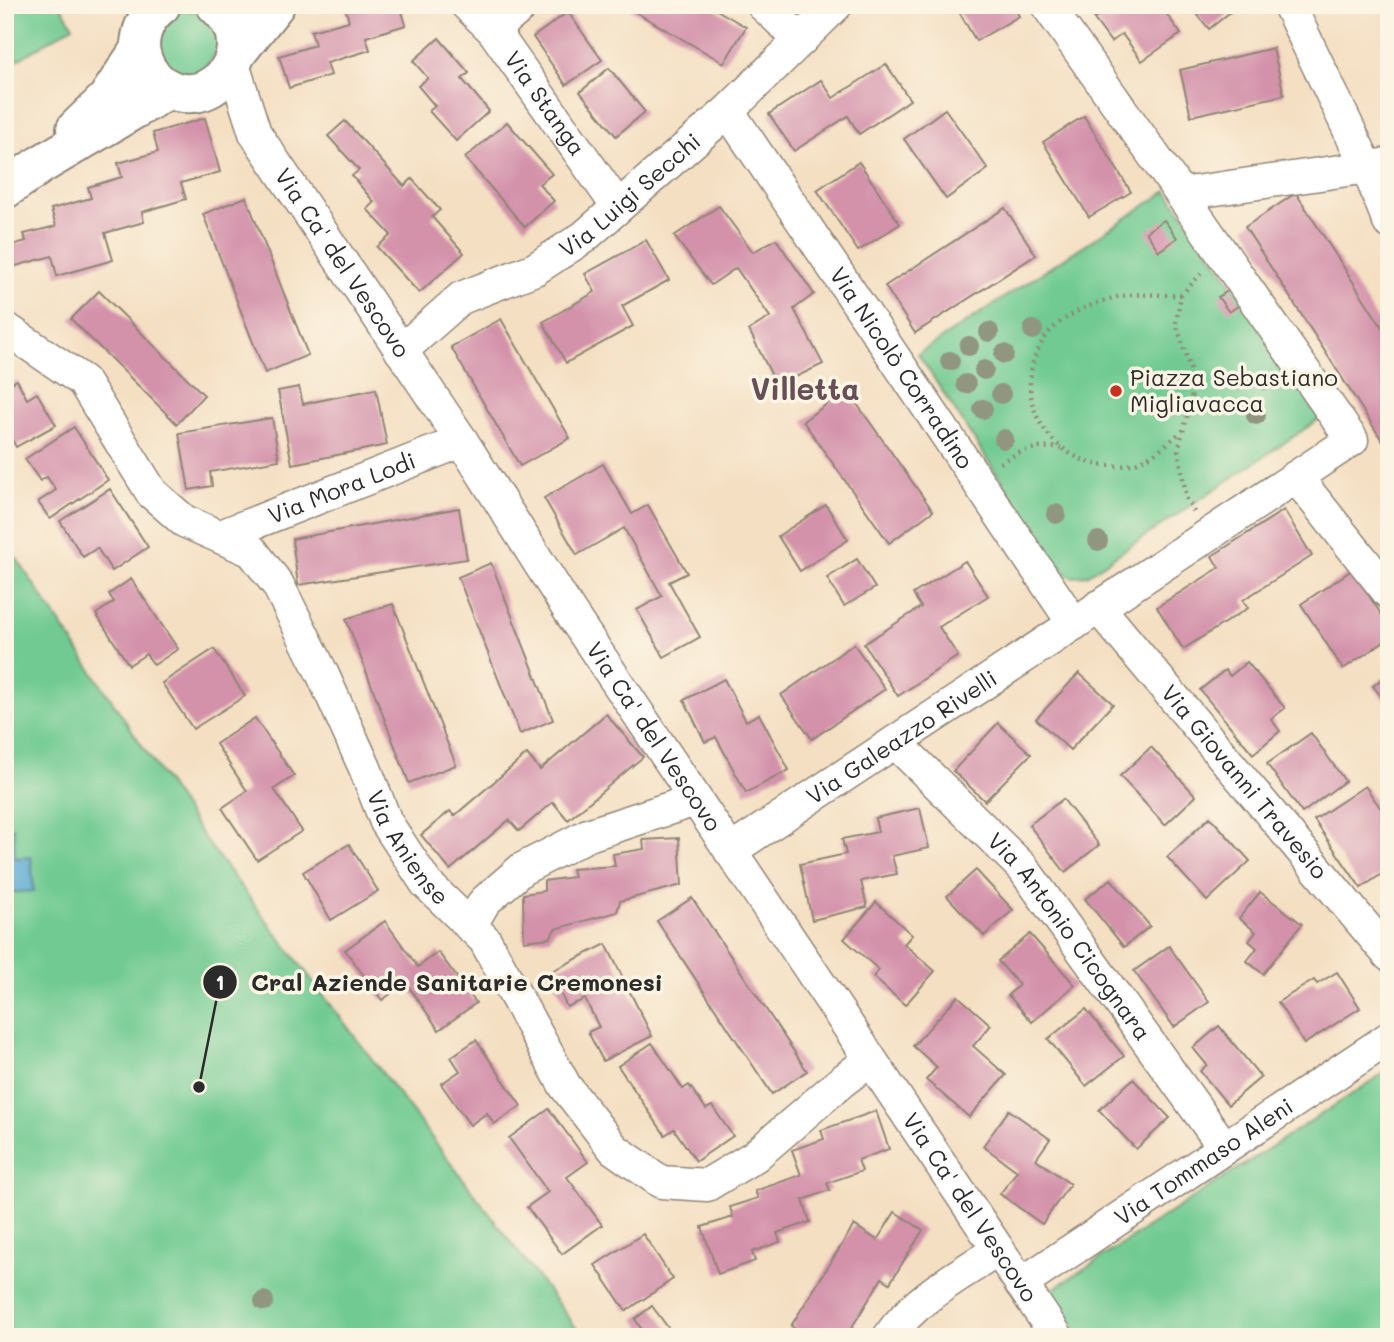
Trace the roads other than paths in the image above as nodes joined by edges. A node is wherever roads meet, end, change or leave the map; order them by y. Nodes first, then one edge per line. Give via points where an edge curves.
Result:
1 (275, 5) edge
2 (467, 5) edge
3 (523, 5) edge
4 (763, 5) edge
5 (836, 5) edge
6 (1047, 5) edge
7 (1289, 5) edge
8 (221, 6) edge
9 (158, 7) edge
10 (493, 30) junction
11 (801, 40) junction
12 (140, 49) junction
13 (234, 60) junction
14 (180, 91) junction
15 (728, 111) junction
16 (255, 132) junction
17 (40, 165) junction
18 (1378, 167) edge
19 (5, 188) edge
20 (1181, 194) junction
21 (618, 206) junction
22 (1389, 222) edge
23 (5, 328) edge
24 (401, 351) junction
25 (462, 441) junction
26 (1296, 477) junction
27 (221, 536) junction
28 (1389, 593) edge
29 (1086, 616) junction
30 (895, 742) junction
31 (695, 800) junction
32 (730, 851) junction
33 (470, 926) junction
34 (1389, 955) edge
35 (1389, 1038) edge
36 (870, 1060) junction
37 (1224, 1147) junction
38 (998, 1250) junction
39 (1021, 1284) junction
40 (889, 1337) edge
41 (1056, 1337) edge

1 - 13 street
2 - 10 street, Via Stanga
3 - 10 street
4 - 11 street
5 - 11 street, Via Luigi Secchi
6 - 20 street
7 - 18 street
8 - 13 street via 234,28
9 - 12 street via 146,21
10 - 21 street, Via Stanga
11 - 15 street, Via Luigi Secchi
12 - 14 street via 149,73
12 - 17 street via 107,99
13 - 14 street via 215,85
13 - 16 street, Via Ca' del Vescovo
14 - 16 street, Via Ca' del Vescovo via 223,110
14 - 17 street
15 - 21 street, Via Luigi Secchi
15 - 29 street, Via Nicolò Corradino via 976,479
16 - 24 street, Via Ca' del Vescovo
17 - 19 street
18 - 20 street
18 - 22 street
20 - 26 street via 1352,440
21 - 24 street, Via Luigi Secchi via 584,237 535,269 461,298
23 - 27 street, Via Aniense via 83,381 152,493 184,521
24 - 25 street, Via Ca' del Vescovo
25 - 27 street, Via Mora Lodi
25 - 31 street, Via Ca' del Vescovo
26 - 28 street
26 - 29 street
27 - 33 street, Via Aniense via 252,551 278,585 322,673 386,822 426,883
29 - 30 street, Via Galeazzo Rivelli
29 - 34 street, Via Giovanni Travesio
30 - 32 street, Via Galeazzo Rivelli
30 - 37 street, Via Antonio Cicognara via 1023,868
31 - 32 street, Via Ca' del Vescovo
31 - 33 street via 588,835 522,869 485,901
32 - 36 street, Via Ca' del Vescovo
33 - 36 street, Via Aniense via 485,940 565,1086 614,1149 661,1182 706,1185 755,1156
35 - 37 street, Via Tommaso Aleni
36 - 38 street, Via Ca' del Vescovo
37 - 39 street, Via Tommaso Aleni
38 - 39 street, Via Ca' del Vescovo
38 - 40 street via 925,1299 901,1319
39 - 41 street, Via Ca' del Vescovo

